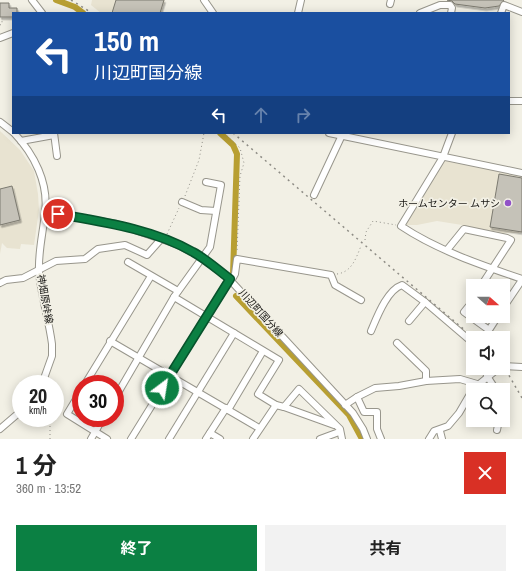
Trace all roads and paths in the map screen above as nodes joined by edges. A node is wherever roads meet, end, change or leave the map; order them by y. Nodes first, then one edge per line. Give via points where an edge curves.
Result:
1 (32, 0) edge
2 (204, 0) edge
3 (301, 0) edge
4 (41, 12) edge
5 (212, 12) edge
6 (298, 12) edge
7 (422, 12) edge
8 (451, 12) edge
9 (501, 12) edge
10 (522, 12) edge
11 (2, 18) dead end
12 (0, 25) edge
13 (12, 33) edge
14 (0, 38) edge
15 (510, 101) edge
16 (522, 101) edge
17 (0, 122) edge
18 (12, 132) edge
19 (14, 134) edge
20 (54, 134) edge
21 (204, 134) edge
22 (225, 134) edge
23 (342, 134) edge
24 (452, 134) edge
25 (22, 141) junction
26 (57, 156) dead end
27 (443, 157) junction
28 (522, 173) edge
29 (206, 182) dead end
30 (314, 195) dead end
31 (182, 202) junction
32 (216, 211) junction
33 (46, 212) junction
34 (400, 226) junction
35 (162, 238) junction
36 (365, 240) dead end
37 (361, 246) dead end
38 (448, 250) junction
39 (203, 258) junction
40 (237, 259) junction
41 (128, 262) dead end
42 (492, 269) junction
43 (39, 271) junction
44 (331, 275) junction
45 (151, 276) junction
46 (486, 279) edge
47 (231, 280) junction
48 (522, 280) edge
49 (0, 284) edge
50 (176, 294) junction
51 (510, 298) edge
52 (361, 300) dead end
53 (426, 302) junction
54 (206, 315) junction
55 (409, 321) dead end
56 (479, 323) edge
57 (494, 323) edge
58 (371, 331) dead end
59 (234, 333) junction
60 (466, 337) edge
61 (110, 341) junction
62 (397, 343) dead end
63 (263, 351) junction
64 (139, 357) junction
65 (522, 365) edge
66 (510, 366) edge
67 (45, 375) edge
68 (90, 375) edge
69 (170, 375) junction
70 (487, 376) joint
71 (426, 381) junction
72 (124, 383) edge
73 (474, 383) edge
74 (478, 383) edge
75 (492, 383) edge
76 (198, 391) junction
77 (357, 396) junction
78 (466, 402) edge
79 (345, 405) junction
80 (72, 406) edge
81 (276, 406) junction
82 (284, 407) junction
83 (227, 409) junction
84 (72, 417) edge
85 (12, 419) edge
86 (50, 427) edge
87 (87, 427) edge
88 (98, 427) edge
89 (497, 427) edge
90 (259, 428) junction
91 (0, 429) edge
92 (338, 429) junction
93 (497, 430) dead end
94 (440, 431) junction
95 (95, 432) junction
96 (208, 436) edge
97 (50, 439) edge
98 (91, 439) edge
99 (107, 439) edge
100 (131, 439) edge
101 (169, 439) edge
102 (220, 439) edge
103 (253, 439) edge
104 (320, 439) edge
105 (342, 439) edge
106 (367, 439) edge
107 (381, 439) edge
108 (429, 439) edge
109 (442, 439) edge

1 - 4 street
2 - 5 street
3 - 6 street
7 - 8 street via 440,5 450,5
9 - 10 street via 504,6
11 - 12 path
13 - 14 street
15 - 16 street
17 - 18 street
19 - 25 street
20 - 25 street
20 - 26 street
21 - 31 path via 199,160
22 - 40 path via 240,148 244,163 240,176
23 - 27 street
23 - 30 street
24 - 27 street
25 - 33 street via 35,161 41,177
27 - 28 street
27 - 34 street
29 - 32 street via 221,185
31 - 32 street via 201,210
31 - 35 path via 166,235
32 - 39 street via 212,242
33 - 35 street, 川辺町国分線 via 117,224
33 - 43 street, 神畑原峠線
34 - 36 path via 373,222 366,232
34 - 38 street via 420,239
35 - 39 street, 川辺町国分線
35 - 43 street via 147,255 125,245 98,249 85,259 56,261
37 - 44 path via 351,268 343,274
38 - 42 street
38 - 42 street via 464,229 511,240
39 - 47 street, 川辺町国分線
39 - 50 street
40 - 44 street
40 - 47 street via 235,274
41 - 45 street
42 - 46 street
42 - 48 street
43 - 49 street
43 - 67 street, 神畑原峠線 via 52,344 52,356
44 - 52 street via 335,285
45 - 50 street
45 - 61 street
47 - 54 street
47 - 79 street, 川辺町国分線
48 - 51 street
50 - 54 street
50 - 64 street
53 - 55 street
53 - 58 street via 402,285 399,286 384,302
53 - 60 street
54 - 59 street
54 - 69 street
56 - 57 street via 489,330
59 - 63 street
59 - 76 street
61 - 64 street
61 - 68 street
62 - 71 street via 426,371
63 - 81 street via 279,360 258,394
63 - 83 street
64 - 69 street
64 - 72 street
65 - 66 street
69 - 76 street
69 - 100 street
70 - 74 street
70 - 75 street
71 - 73 street via 460,379
71 - 77 street via 375,388
76 - 83 street
76 - 101 street
77 - 79 street
77 - 107 street via 364,412 377,412 377,429
78 - 94 street via 448,426
79 - 106 street, 川辺町国分線 via 359,422
80 - 84 street via 67,414
81 - 82 street
81 - 90 street
82 - 92 street
82 - 92 street via 300,389
83 - 90 street
83 - 96 street
85 - 91 street
86 - 97 path
87 - 95 street
88 - 95 street
89 - 93 street
90 - 103 street
92 - 104 street
92 - 105 street
94 - 108 street via 434,431
94 - 109 street
95 - 98 street
95 - 99 street
96 - 102 street

